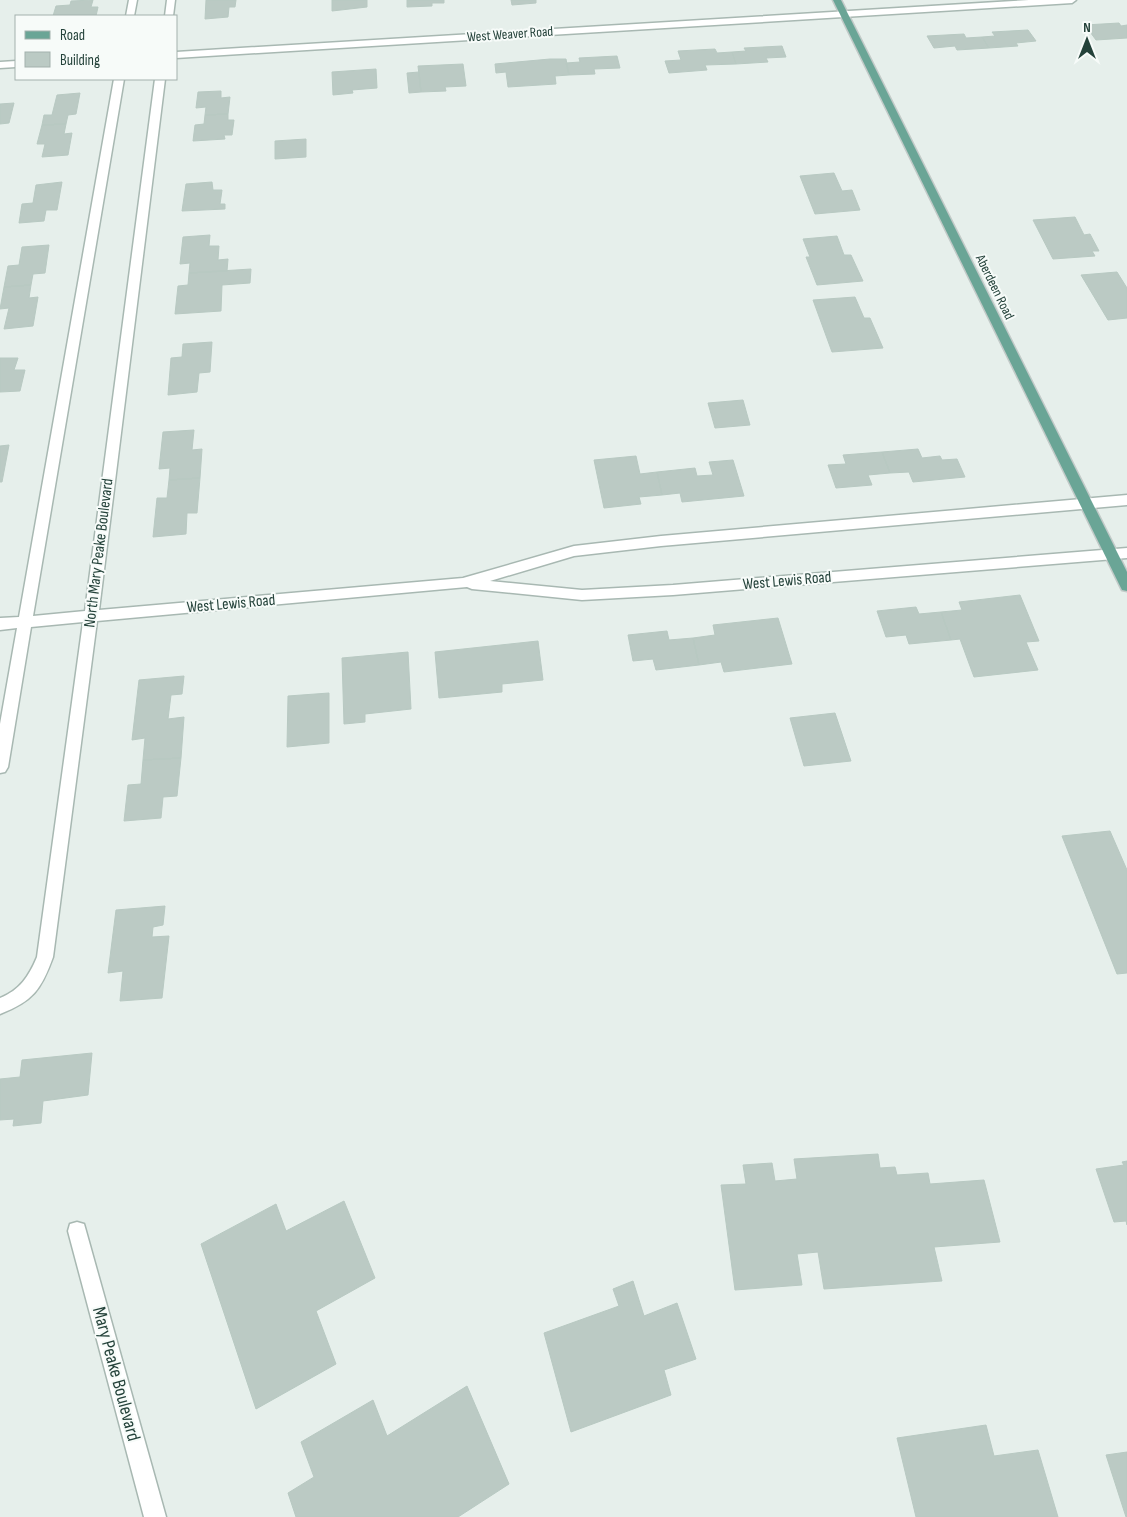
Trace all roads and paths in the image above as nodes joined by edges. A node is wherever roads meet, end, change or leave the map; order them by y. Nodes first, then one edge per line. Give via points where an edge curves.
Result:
1 (132, 0) edge
2 (171, 0) edge
3 (837, 0) edge
4 (1072, 0) edge
5 (843, 14) junction
6 (130, 15) edge
7 (168, 15) edge
8 (178, 55) edge
9 (15, 64) edge
10 (0, 65) edge
11 (119, 80) edge
12 (160, 80) edge
13 (1127, 500) edge
14 (1085, 503) junction
15 (1127, 553) edge
16 (1111, 555) junction
17 (463, 583) junction
18 (1127, 586) edge
19 (91, 616) junction
20 (26, 622) junction
21 (0, 624) edge
22 (0, 767) edge
23 (0, 1006) edge
24 (77, 1230) dead end
25 (155, 1517) edge

1 - 6 street
2 - 7 street
3 - 5 main road, Aberdeen Road
4 - 5 street, West Weaver Road
5 - 8 street, West Weaver Road
5 - 14 main road, Aberdeen Road
9 - 10 street
11 - 20 street
12 - 19 street, North Mary Peake Boulevard
13 - 14 street, West Lewis Road
14 - 16 main road, Aberdeen Road
14 - 17 street, West Lewis Road via 574,551
15 - 16 street, West Lewis Road
16 - 17 street, West Lewis Road via 582,596
16 - 18 main road, Aberdeen Road
17 - 19 street, West Lewis Road
19 - 20 street, West Lewis Road
19 - 23 street, North Mary Peake Boulevard via 45,957 36,981 22,997
20 - 21 street, West Lewis Road
20 - 22 street
24 - 25 street, Mary Peake Boulevard

